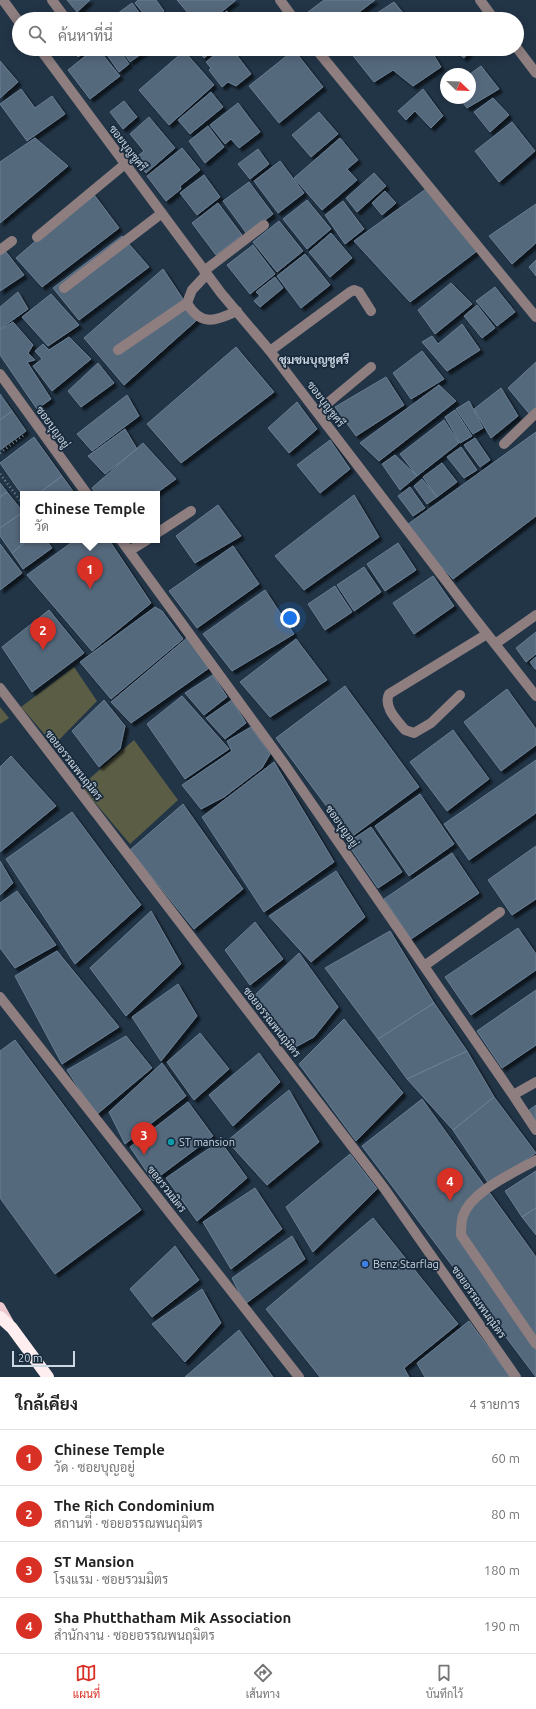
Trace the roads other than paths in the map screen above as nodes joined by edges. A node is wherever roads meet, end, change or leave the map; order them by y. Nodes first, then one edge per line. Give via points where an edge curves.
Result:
1 (3, 0) edge
2 (52, 0) edge
3 (280, 0) edge
4 (480, 0) edge
5 (12, 12) edge
6 (61, 12) edge
7 (289, 12) edge
8 (489, 12) edge
9 (46, 56) edge
10 (322, 56) edge
11 (523, 56) edge
12 (536, 73) edge
13 (125, 164) junction
14 (162, 213) junction
15 (264, 225) dead end
16 (37, 237) dead end
17 (12, 241) dead end
18 (0, 250) edge
19 (206, 272) junction
20 (64, 288) dead end
21 (187, 303) junction
22 (236, 311) junction
23 (371, 311) dead end
24 (536, 317) edge
25 (118, 350) dead end
26 (270, 351) junction
27 (372, 367) dead end
28 (0, 374) edge
29 (317, 412) junction
30 (536, 413) edge
31 (504, 444) dead end
32 (86, 491) edge
33 (191, 511) dead end
34 (160, 531) edge
35 (123, 543) edge
36 (142, 543) edge
37 (129, 551) junction
38 (536, 615) edge
39 (487, 634) junction
40 (495, 644) junction
41 (0, 688) edge
42 (460, 695) dead end
43 (536, 696) edge
44 (500, 912) dead end
45 (424, 966) junction
46 (0, 997) edge
47 (536, 1082) edge
48 (513, 1095) junction
49 (536, 1130) edge
50 (536, 1160) edge
51 (0, 1307) edge
52 (0, 1317) edge
53 (12, 1328) junction
54 (536, 1344) edge
55 (48, 1377) edge
56 (299, 1377) edge
57 (516, 1377) edge

1 - 5 street
2 - 6 street
3 - 7 street
4 - 8 street
9 - 13 street, ซอยบุญชูศรี
10 - 24 street
11 - 12 street
13 - 14 street, ซอยบุญชูศรี
13 - 16 street
14 - 19 street, ซอยบุญชูศรี
14 - 20 street
15 - 19 street
17 - 18 street
19 - 21 street via 192,290
19 - 22 street, ซอยบุญชูศรี
21 - 22 street via 193,313 204,319 216,320
21 - 25 street
22 - 26 street, ซอยบุญชูศรี
23 - 26 street via 359,292 354,290
26 - 29 street, ซอยบุญชูศรี
27 - 29 street
28 - 32 street, ซอยบุญอยู่
29 - 39 street, ซอยบุญชูศรี
30 - 31 street
33 - 34 street
35 - 37 street, ซอยบุญอยู่
36 - 37 street
37 - 45 street, ซอยบุญอยู่ via 285,766
38 - 40 street
39 - 40 street, ซอยบุญชูศรี
39 - 42 street via 389,694 386,699 387,705 405,730 414,733 431,723
40 - 43 street, ซอยบุญชูศรี
41 - 57 street, ซอยอรรณพนฤมิตร via 384,1188
44 - 45 street
45 - 48 street, ซอยบุญอยู่
46 - 56 street, ซอยรวมมิตร
47 - 48 street
48 - 49 street, ซอยบุญอยู่
50 - 54 street via 482,1191 463,1215 460,1235
51 - 53 main road
52 - 53 highway
53 - 55 highway

